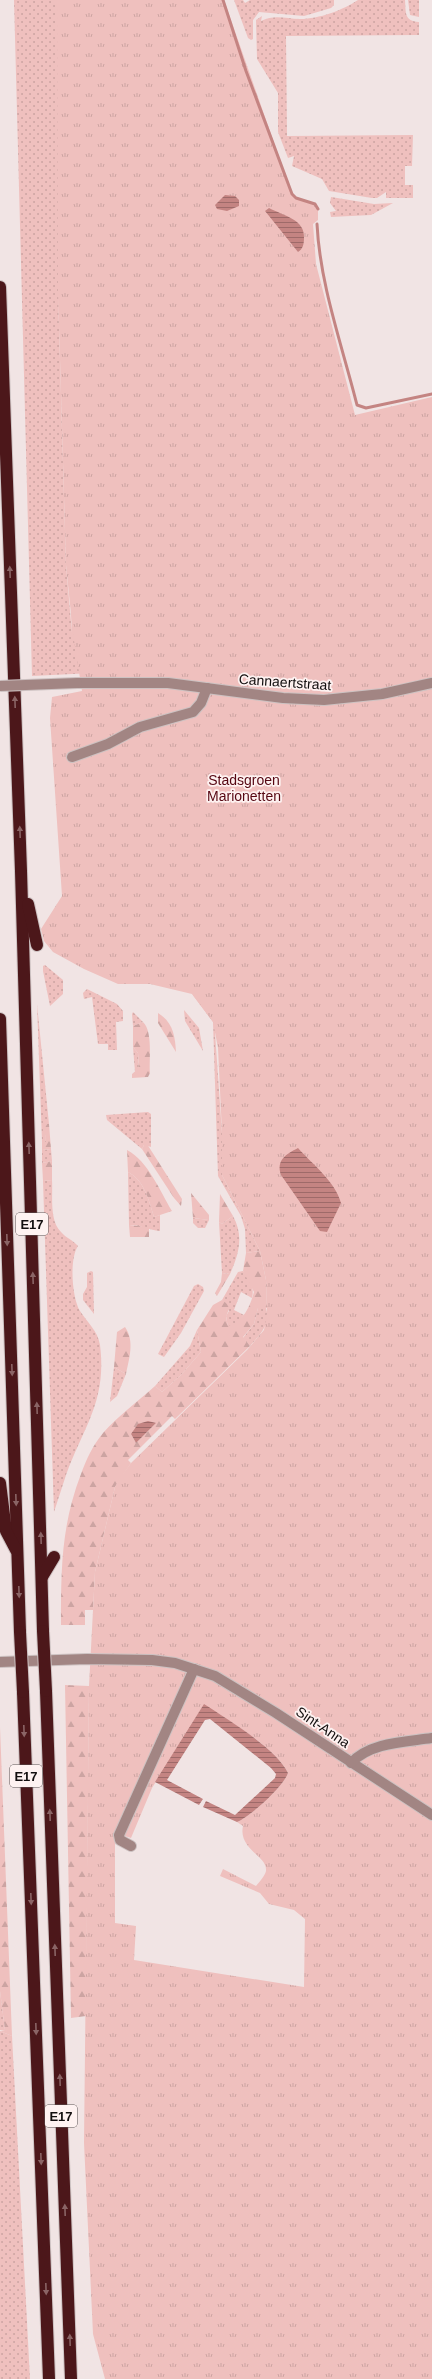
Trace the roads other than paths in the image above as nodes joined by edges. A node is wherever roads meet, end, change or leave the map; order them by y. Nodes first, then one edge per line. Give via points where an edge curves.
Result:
1 (0, 287) edge
2 (432, 683) edge
3 (0, 686) edge
4 (206, 688) junction
5 (72, 757) dead end
6 (21, 871) junction
7 (37, 945) dead end
8 (0, 1019) edge
9 (0, 1483) edge
10 (18, 1553) junction
11 (54, 1557) dead end
12 (42, 1577) junction
13 (0, 1662) edge
14 (194, 1669) junction
15 (432, 1738) edge
16 (352, 1763) junction
17 (432, 1815) edge
18 (131, 1846) dead end
19 (49, 2379) edge
20 (71, 2379) edge

6 -> 1 highway, E17
2 - 4 street, Cannaertstraat via 382,694 324,700 283,698
3 - 4 street, Cannaertstraat, bridge via 135,681
4 - 5 street via 201,703 193,712 140,727 108,744
6 - 7 highway
12 -> 6 highway, E17
8 -> 10 highway, E17
9 - 10 highway via 6,1531
10 -> 19 highway, E17, bridge
11 - 12 highway
20 -> 12 highway, E17, bridge
13 - 14 street, Sint-Anna via 152,1660
14 - 16 street, Sint-Anna via 230,1684
14 - 18 street via 119,1835 120,1840
15 - 16 street via 369,1750 356,1757
16 - 17 street, Sint-Anna

